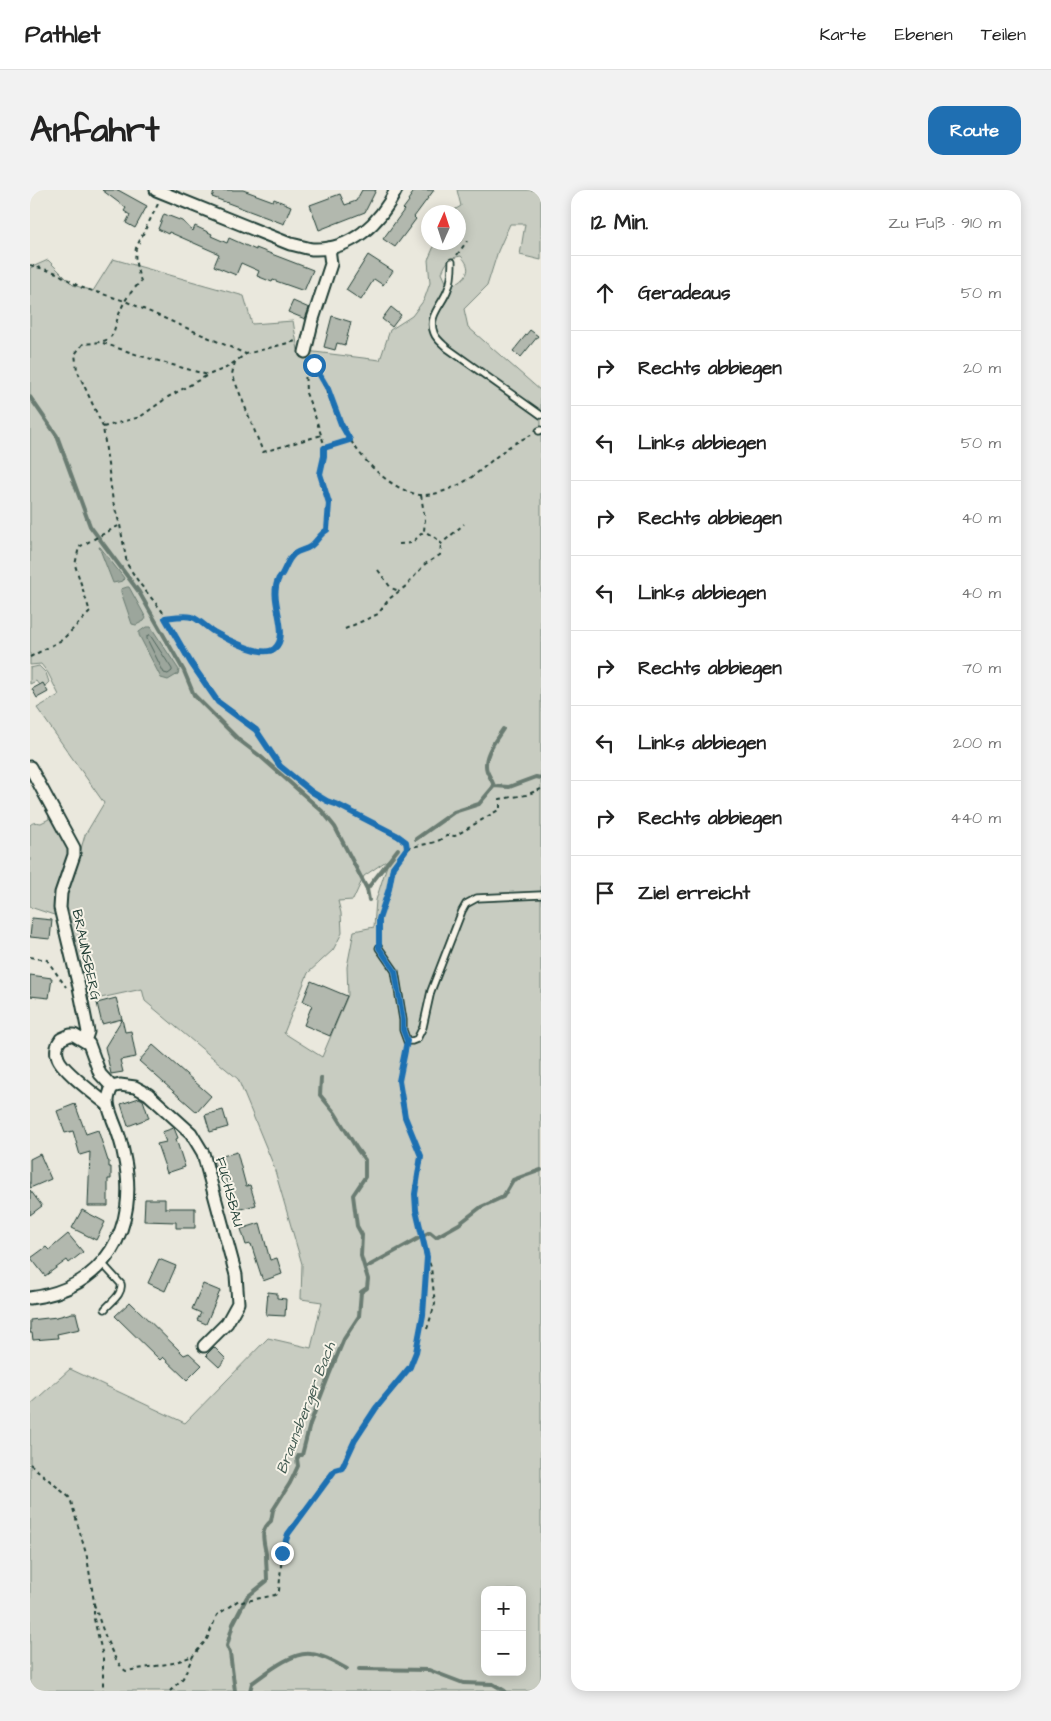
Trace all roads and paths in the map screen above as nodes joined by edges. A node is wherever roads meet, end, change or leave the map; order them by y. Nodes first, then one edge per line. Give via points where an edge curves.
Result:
1 (396, 190) edge
2 (160, 192) edge
3 (467, 241) dead end
4 (329, 248) junction
5 (452, 262) joint
6 (30, 265) edge
7 (125, 301) junction
8 (308, 337) junction
9 (103, 343) junction
10 (305, 352) junction
11 (246, 354) junction
12 (235, 362) junction
13 (208, 375) junction
14 (541, 415) edge
15 (103, 427) junction
16 (540, 430) edge
17 (322, 435) junction
18 (350, 440) junction
19 (324, 448) junction
20 (421, 495) junction
21 (464, 524) dead end
22 (120, 525) junction
23 (424, 531) junction
24 (399, 544) dead end
25 (441, 544) junction
26 (378, 570) dead end
27 (399, 591) junction
28 (165, 618) junction
29 (345, 629) dead end
30 (30, 658) edge
31 (30, 767) edge
32 (541, 789) edge
33 (407, 848) junction
34 (541, 895) edge
35 (379, 948) joint
36 (30, 957) edge
37 (67, 987) dead end
38 (85, 1041) junction
39 (407, 1041) junction
40 (112, 1087) junction
41 (108, 1105) junction
42 (427, 1257) junction
43 (101, 1262) junction
44 (30, 1298) edge
45 (105, 1309) dead end
46 (427, 1329) dead end
47 (204, 1346) dead end
48 (30, 1464) edge
49 (94, 1602) junction
50 (194, 1656) junction
51 (103, 1691) edge
52 (170, 1691) edge

1 - 4 street via 384,212 364,233
2 - 4 street via 290,244 311,249
2 - 7 path via 136,248 141,281
3 - 5 path
4 - 8 street via 331,264
5 - 14 lane via 448,290 436,308 432,323 434,335 447,348
6 - 7 path via 57,273 80,287
7 - 9 path via 112,335
7 - 11 path
8 - 10 street
8 - 11 path
9 - 13 path
9 - 15 path via 83,344 75,359
10 - 17 path via 306,393
10 - 18 path via 328,389
11 - 12 path
12 - 13 path
12 - 17 path via 232,374 263,452
13 - 15 path via 140,417
15 - 22 path via 113,502
16 - 20 path via 503,451 458,486
17 - 19 path
18 - 19 path
18 - 20 path via 390,483
19 - 28 path via 320,474 329,503 327,530 308,548 293,554 278,579 275,601 281,623 279,645 267,652 256,651 231,641 190,616
20 - 23 path
21 - 25 path
22 - 28 path via 127,564
22 - 30 path via 79,547 75,565 90,612 62,640
23 - 24 path via 412,543
23 - 25 path
25 - 27 path via 440,555 425,564
26 - 27 path via 391,588
27 - 29 path via 378,614
28 - 33 path via 218,702 256,730 280,766 327,801 398,836 406,842
31 - 38 street, BRAUNSBERG via 74,848 60,908 88,1032
32 - 33 path via 500,799 500,809 455,836 448,835 436,842
33 - 35 path via 393,867 379,919
34 - 39 lane via 477,898 466,904 431,990 423,1027 417,1039
35 - 39 lane via 395,971
36 - 37 path via 47,960
38 - 40 street via 92,1049 100,1074
38 - 41 street via 74,1035 64,1036 58,1043 57,1057 66,1069
39 - 42 path via 399,1081 405,1117 421,1156 415,1194
40 - 41 street
40 - 47 street, FUCHSBAU via 135,1087 148,1094 191,1132 203,1153 236,1275 238,1303 227,1323
41 - 43 street via 128,1174 128,1202 120,1234
42 - 46 path via 432,1267 435,1304
42 - 50 path via 423,1315 410,1367 376,1408 342,1468 335,1470 288,1534 282,1553 279,1592 242,1602 239,1600 217,1615 207,1639
43 - 44 street via 74,1285
43 - 45 lane via 122,1288
48 - 49 path via 70,1498
49 - 50 path via 102,1630 120,1667 126,1671
49 - 51 path via 94,1619 103,1656
50 - 52 path via 183,1678

